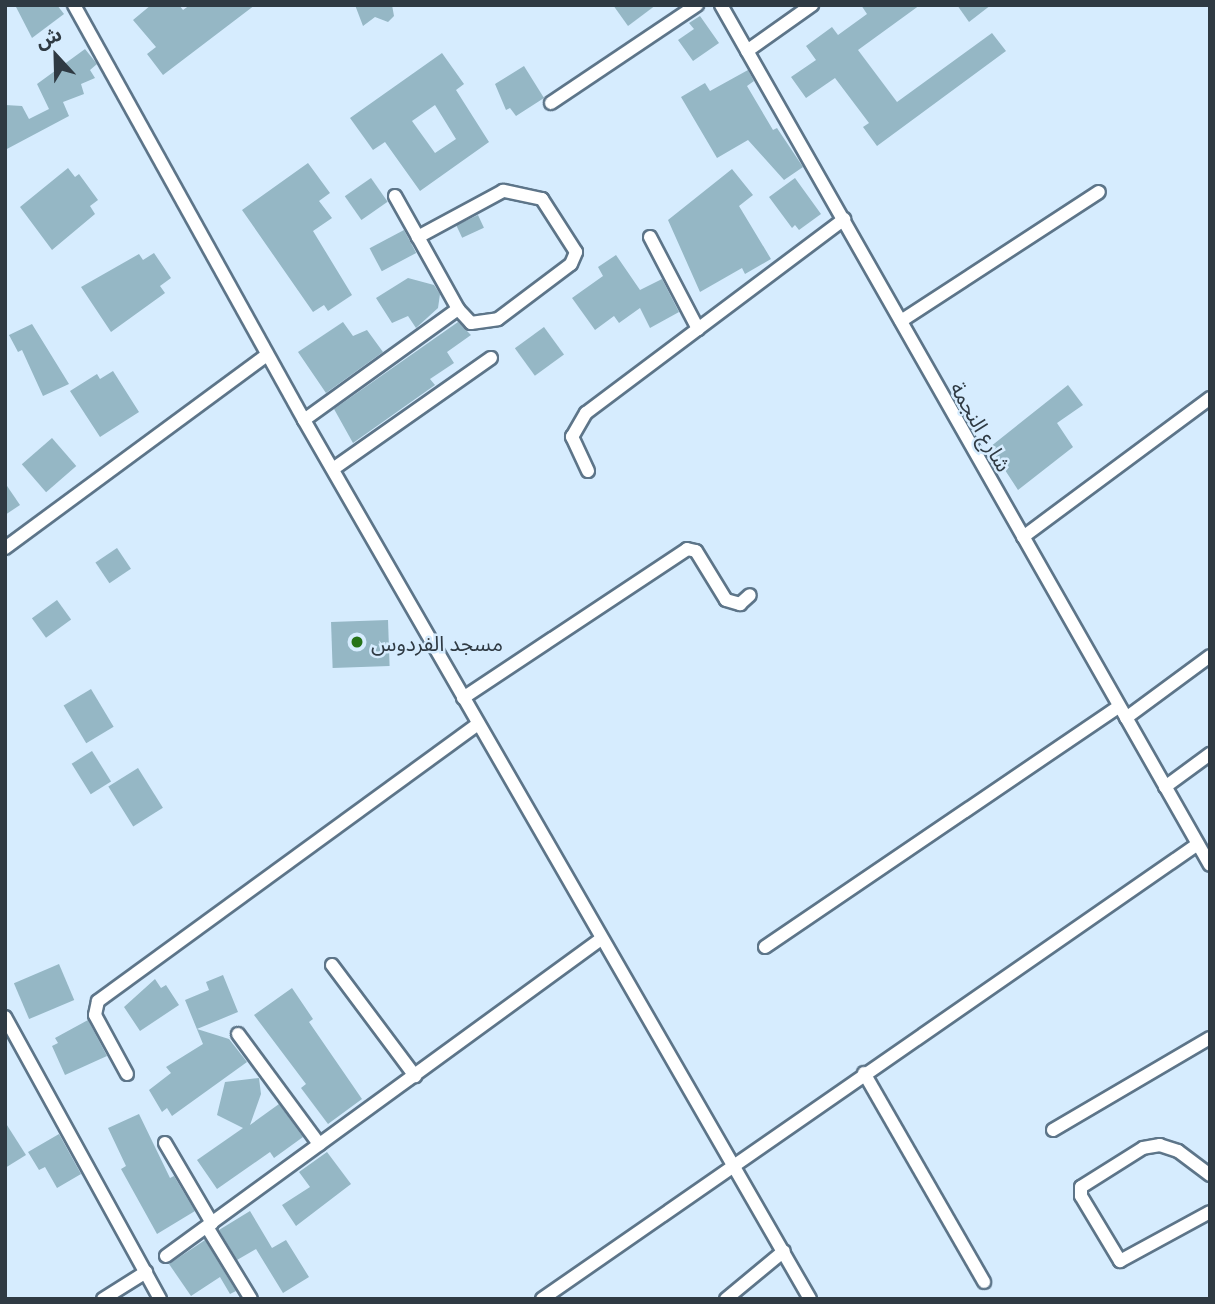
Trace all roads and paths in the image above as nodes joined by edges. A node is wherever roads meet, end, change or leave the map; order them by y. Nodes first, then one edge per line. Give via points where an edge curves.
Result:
1 (74, 5) edge
2 (697, 5) edge
3 (721, 5) edge
4 (812, 5) edge
5 (747, 51) junction
6 (551, 103) dead end
7 (1099, 192) dead end
8 (395, 196) dead end
9 (844, 219) junction
10 (418, 237) junction
11 (650, 237) dead end
12 (458, 309) junction
13 (901, 321) junction
14 (698, 328) junction
15 (267, 355) junction
16 (491, 358) dead end
17 (1210, 398) edge
18 (304, 420) junction
19 (333, 469) junction
20 (589, 471) dead end
21 (1023, 537) junction
22 (5, 548) edge
23 (750, 595) dead end
24 (1210, 656) edge
25 (463, 698) junction
26 (1119, 706) junction
27 (1126, 718) junction
28 (478, 724) junction
29 (1210, 754) edge
30 (1166, 787) junction
31 (1198, 844) junction
32 (1210, 865) edge
33 (601, 939) junction
34 (765, 947) dead end
35 (332, 965) dead end
36 (5, 1017) edge
37 (238, 1034) dead end
38 (1210, 1038) edge
39 (864, 1073) junction
40 (127, 1074) dead end
41 (415, 1076) junction
42 (1054, 1130) dead end
43 (165, 1143) dead end
44 (319, 1144) junction
45 (734, 1165) junction
46 (1210, 1175) edge
47 (1210, 1212) edge
48 (209, 1225) junction
49 (784, 1251) junction
50 (166, 1256) dead end
51 (146, 1272) junction
52 (984, 1282) dead end
53 (103, 1299) edge
54 (160, 1299) edge
55 (251, 1299) edge
56 (542, 1299) edge
57 (726, 1299) edge
58 (810, 1299) edge

1 - 15 street
2 - 6 street
3 - 5 street, شارع النجمة
4 - 5 street
5 - 9 street, شارع النجمة
7 - 13 street
8 - 10 street
9 - 13 street, شارع النجمة
9 - 14 street
10 - 12 street
10 - 12 street via 503,191 542,199 574,246 571,264 498,319 471,323
11 - 14 street
12 - 18 street
13 - 21 street, شارع النجمة
14 - 20 street via 578,422 572,438
15 - 18 street
15 - 22 street
16 - 19 street
17 - 21 street
18 - 19 street
19 - 25 street
21 - 26 street, شارع النجمة
23 - 25 street via 740,604 726,600 696,551 687,549
24 - 27 street
25 - 28 street
26 - 27 street, شارع النجمة
26 - 34 street
27 - 30 street, شارع النجمة
28 - 33 street
28 - 40 street via 98,1001 95,1015
29 - 30 street
30 - 31 street, شارع النجمة
31 - 32 street, شارع النجمة
31 - 39 street
33 - 41 street
33 - 45 street
35 - 41 street
36 - 51 street
37 - 44 street
38 - 42 street
39 - 45 street
39 - 52 street
41 - 44 street
43 - 48 street
44 - 48 street
45 - 49 street
45 - 56 street
46 - 47 street via 1178,1151 1160,1144 1143,1148 1081,1186 1080,1196 1120,1261
48 - 50 street
48 - 55 street
49 - 57 street
49 - 58 street
51 - 53 street
51 - 54 street

